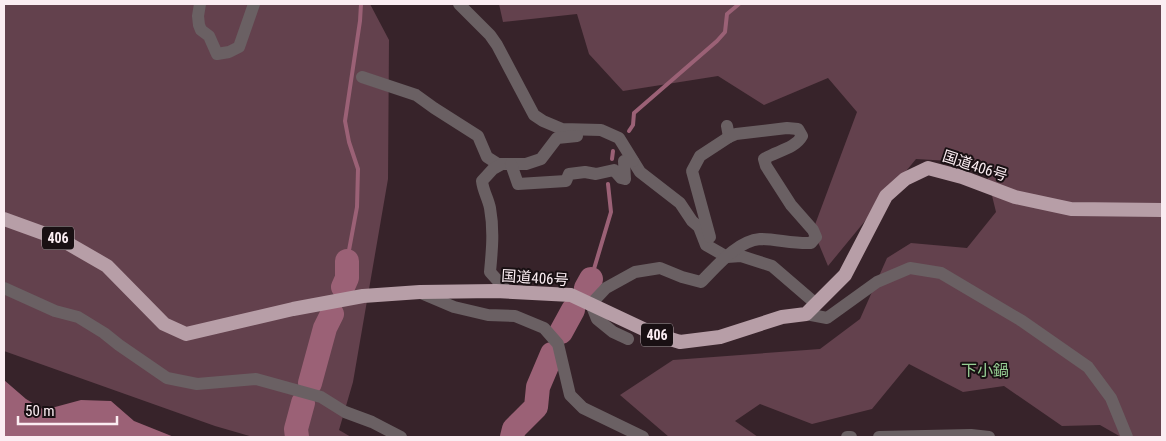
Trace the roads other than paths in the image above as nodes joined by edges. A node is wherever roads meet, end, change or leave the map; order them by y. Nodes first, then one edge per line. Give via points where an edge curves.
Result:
1 (200, 4) edge
2 (254, 4) edge
3 (459, 4) edge
4 (362, 77) dead end
5 (588, 130) junction
6 (634, 161) junction
7 (507, 164) junction
8 (1162, 210) edge
9 (4, 219) edge
10 (713, 248) junction
11 (727, 257) junction
12 (4, 288) edge
13 (420, 292) junction
14 (508, 292) junction
15 (591, 304) junction
16 (811, 308) junction
17 (628, 339) dead end
18 (401, 437) edge
19 (643, 437) edge
20 (847, 437) edge
21 (852, 437) edge
22 (879, 437) edge
23 (989, 437) edge
24 (1127, 437) edge

1 - 2 street via 201,30 209,36 217,54 239,47
3 - 5 street via 497,45 534,115 562,129
4 - 7 street via 416,95 478,136 487,157 498,164
5 - 6 street via 601,130 619,138
5 - 7 street via 578,136 557,138 541,159 526,164
6 - 7 street via 624,161 625,179 614,170 569,174 566,181 518,184
6 - 10 street via 640,172 680,203 698,227 706,245
7 - 14 street via 493,169 482,181 490,206 494,241 490,272
8 - 16 highway, 国道406号 via 1070,210 1015,197 928,168 905,178 886,196 845,275
9 - 13 highway, 国道406号 / 406 via 62,240 107,266 164,324 186,334 363,296
10 - 11 street
10 - 11 street via 692,171 700,156 728,131 736,134 798,129 802,136 799,143 764,160 791,205 816,237 811,243 796,244 760,239 745,243
11 - 15 street via 700,282 660,268 635,272 606,288
11 - 16 street via 741,256 772,266
12 - 18 street via 55,311 78,317 167,378 197,384 256,379 321,397 345,412
13 - 14 highway, 国道406号 / 406
13 - 19 street via 454,307 488,316 515,316 544,328 558,344 570,395 583,408
14 - 15 highway, 国道406号 / 406 via 570,295
15 - 16 highway, 国道406号 / 406 via 654,334 680,342 720,337
15 - 17 street via 597,319
16 - 24 street via 827,318 877,282 910,268 941,273 1022,321 1088,366 1111,398
20 - 21 street
22 - 23 street via 971,434

